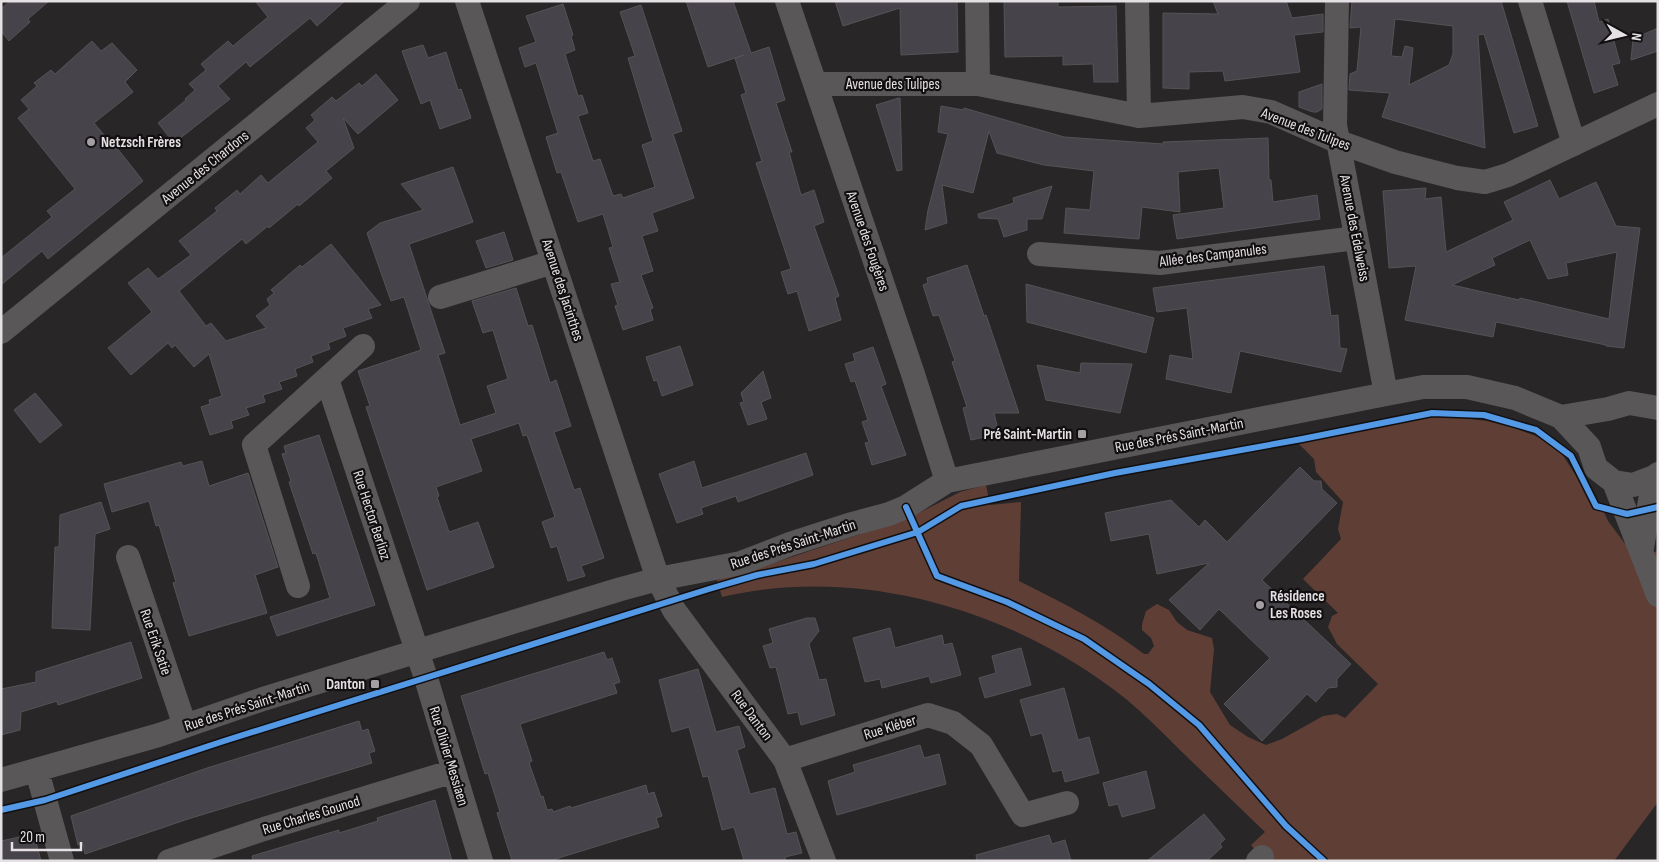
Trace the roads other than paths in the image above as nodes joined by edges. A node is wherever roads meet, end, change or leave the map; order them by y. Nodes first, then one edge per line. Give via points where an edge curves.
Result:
1 (408, 1) edge
2 (467, 1) edge
3 (787, 1) edge
4 (977, 1) edge
5 (1137, 1) edge
6 (1336, 1) edge
7 (1530, 1) edge
8 (816, 84) junction
9 (978, 84) junction
10 (1658, 104) edge
11 (1139, 116) junction
12 (1339, 142) junction
13 (1574, 144) junction
14 (1356, 238) junction
15 (1039, 254) dead end
16 (553, 262) junction
17 (440, 297) dead end
18 (1, 332) edge
19 (363, 346) dead end
20 (327, 379) junction
21 (1386, 394) junction
22 (1608, 409) junction
23 (1655, 410) edge
24 (1562, 417) junction
25 (1589, 447) junction
26 (1656, 476) edge
27 (947, 481) junction
28 (1614, 482) junction
29 (1641, 554) junction
30 (128, 557) dead end
31 (658, 579) junction
32 (298, 586) dead end
33 (1658, 595) edge
34 (416, 651) junction
35 (185, 726) junction
36 (785, 760) junction
37 (37, 770) junction
38 (454, 771) junction
39 (1, 780) edge
40 (1067, 802) dead end
41 (62, 861) edge
42 (169, 861) edge
43 (481, 861) edge
44 (824, 861) edge

1 - 18 street, Avenue des Chardons
2 - 16 street, Avenue des Jacinthes
3 - 8 street, Avenue des Fougères
4 - 9 street
5 - 11 street
6 - 12 street, Avenue des Edelweiss via 1335,125
7 - 13 street
8 - 9 street, Avenue des Tulipes
8 - 27 street, Avenue des Fougères
9 - 11 street, Avenue des Tulipes
10 - 13 street, Avenue des Tulipes
11 - 12 street, Avenue des Tulipes via 1243,107 1271,112
12 - 13 street, Avenue des Tulipes via 1395,162 1485,182 1508,175
12 - 14 street, Avenue des Edelweiss
14 - 15 street, Allée des Campanules via 1160,263
14 - 21 street, Avenue des Edelweiss
16 - 17 street
16 - 31 street, Avenue des Jacinthes
19 - 20 street
20 - 32 street via 254,445
20 - 34 street, Rue Hector Berlioz
21 - 24 street, Rue des Prés Saint-Martin via 1423,387 1467,387 1515,398
21 - 27 street, Rue des Prés Saint-Martin
22 - 23 street via 1629,403
22 - 24 street
22 - 25 street via 1593,424
24 - 25 street, Rue des Prés Saint-Martin
25 - 28 street, Rue des Prés Saint-Martin via 1596,468
26 - 28 street via 1633,485
26 - 29 street
27 - 31 street, Rue des Prés Saint-Martin via 889,514 790,544 741,563
28 - 29 street
29 - 33 street
30 - 35 street, Rue Erik Satie
31 - 34 street, Rue des Prés Saint-Martin
31 - 36 street, Rue Danton via 674,610
34 - 35 street, Rue des Prés Saint-Martin
34 - 38 street, Rue Olivier Messiaen
35 - 37 street, Rue des Prés Saint-Martin
36 - 40 street, Rue Kléber via 928,715 953,723 981,745 1023,815
36 - 44 street, Rue Danton
37 - 39 street, Rue des Prés Saint-Martin
37 - 41 street
38 - 42 street, Rue Charles Gounod
38 - 43 street, Rue Olivier Messiaen

